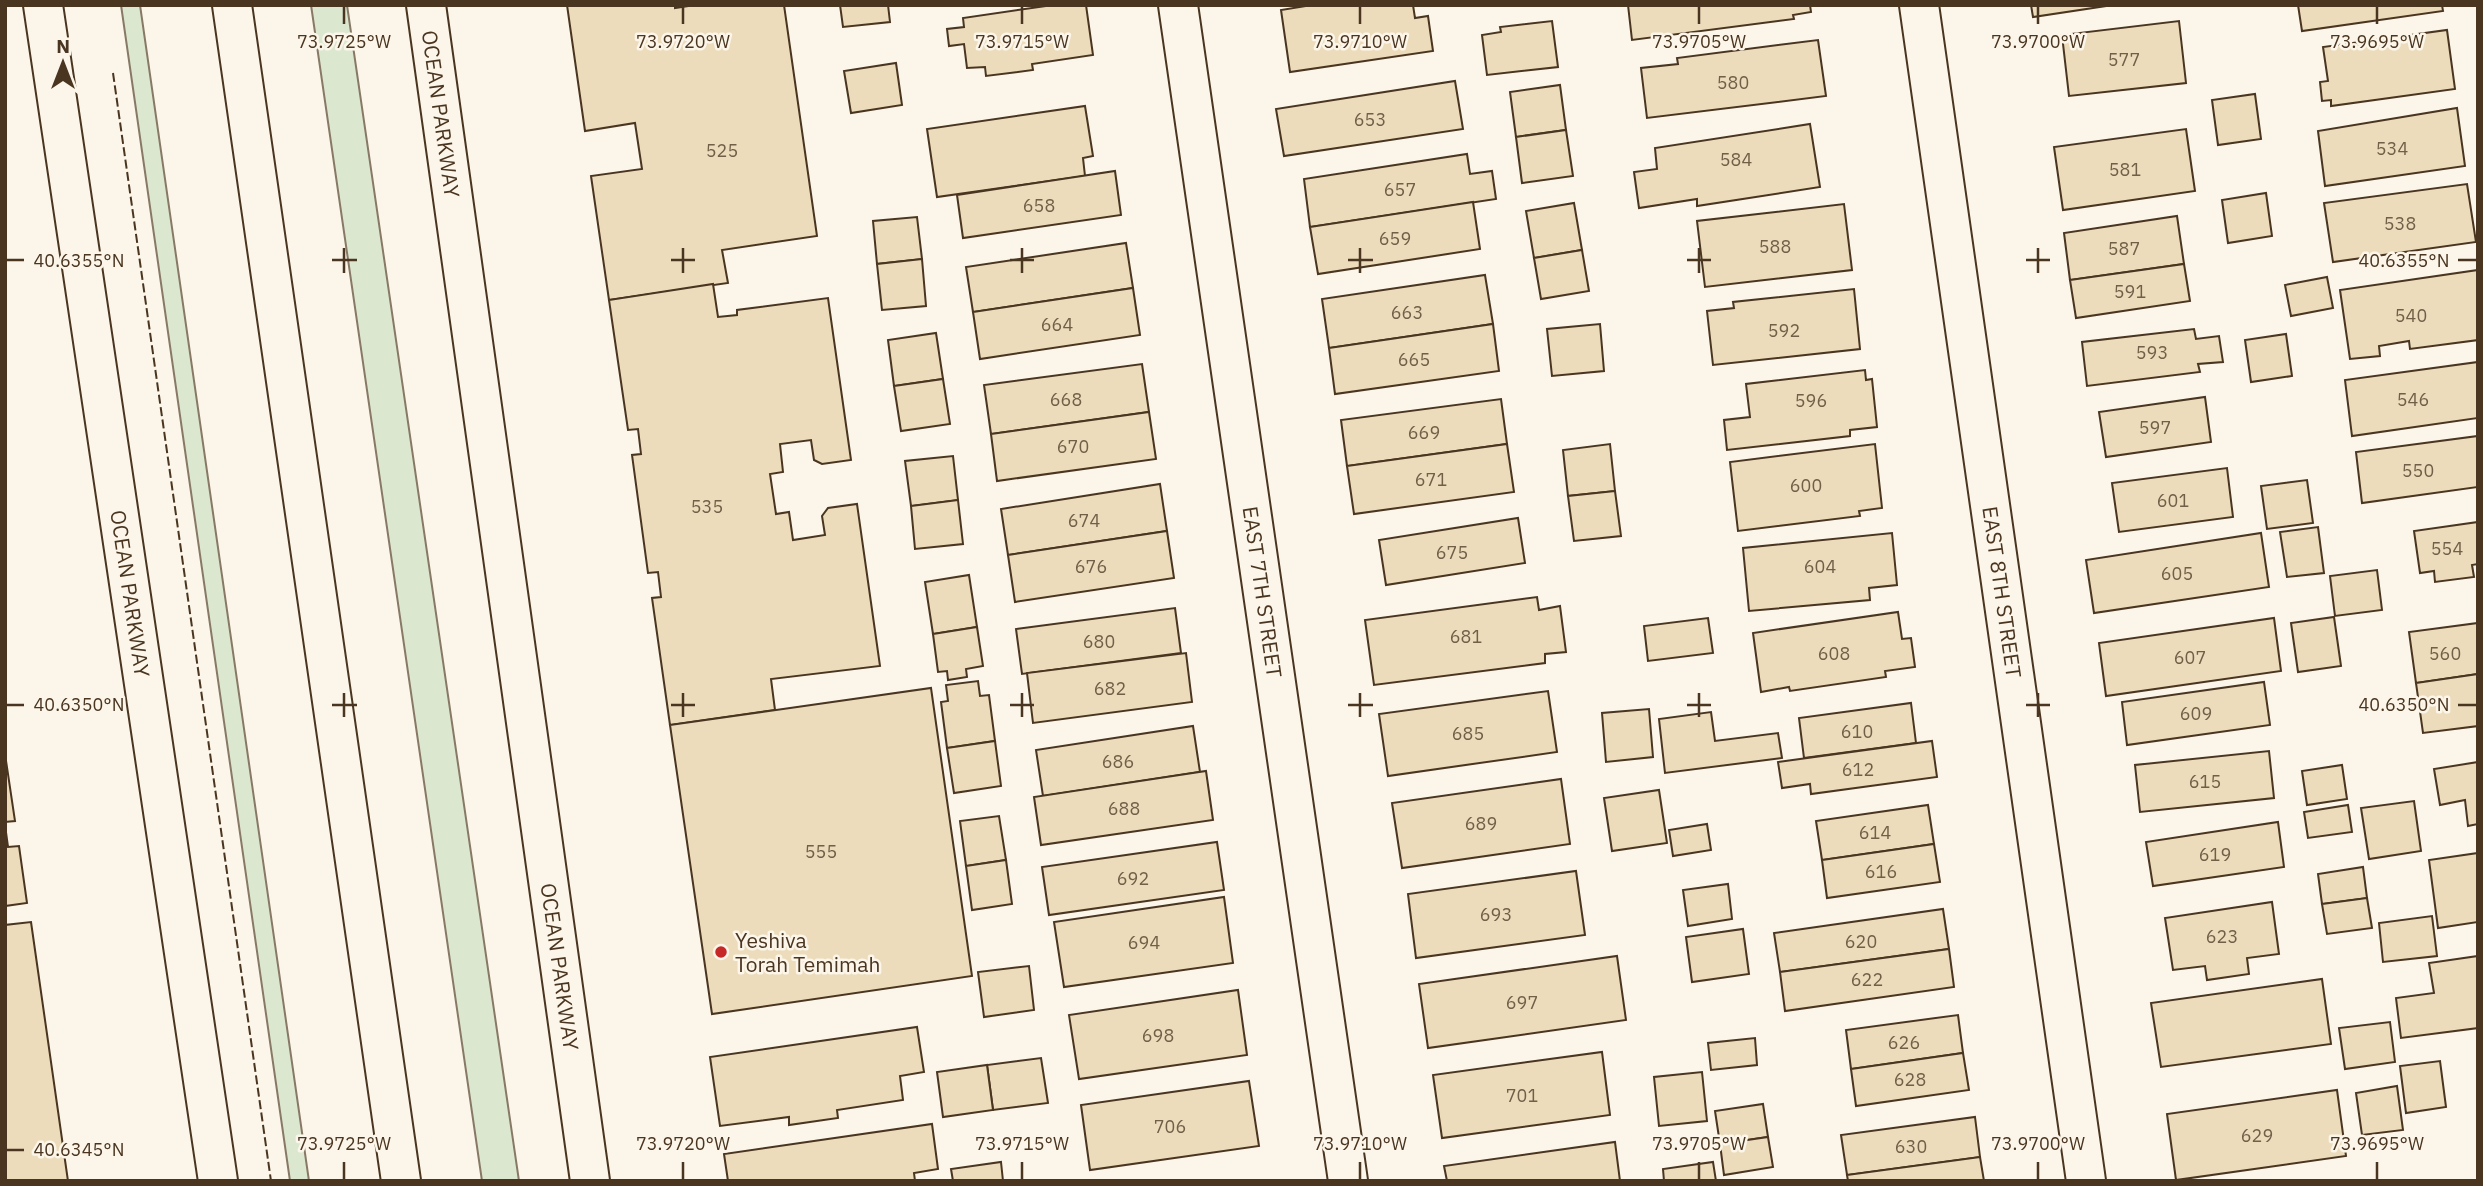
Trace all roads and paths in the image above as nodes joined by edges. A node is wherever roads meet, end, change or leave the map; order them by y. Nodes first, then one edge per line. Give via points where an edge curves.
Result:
1 (43, 5) edge
2 (232, 5) edge
3 (426, 5) edge
4 (1178, 5) edge
5 (1919, 5) edge
6 (218, 1181) edge
7 (401, 1181) edge
8 (590, 1181) edge
9 (1348, 1181) edge
10 (2086, 1181) edge

1 - 6 street, OCEAN PARKWAY
2 - 7 street
3 - 8 street, OCEAN PARKWAY
4 - 9 street, EAST 7TH STREET
5 - 10 street, EAST 8TH STREET

